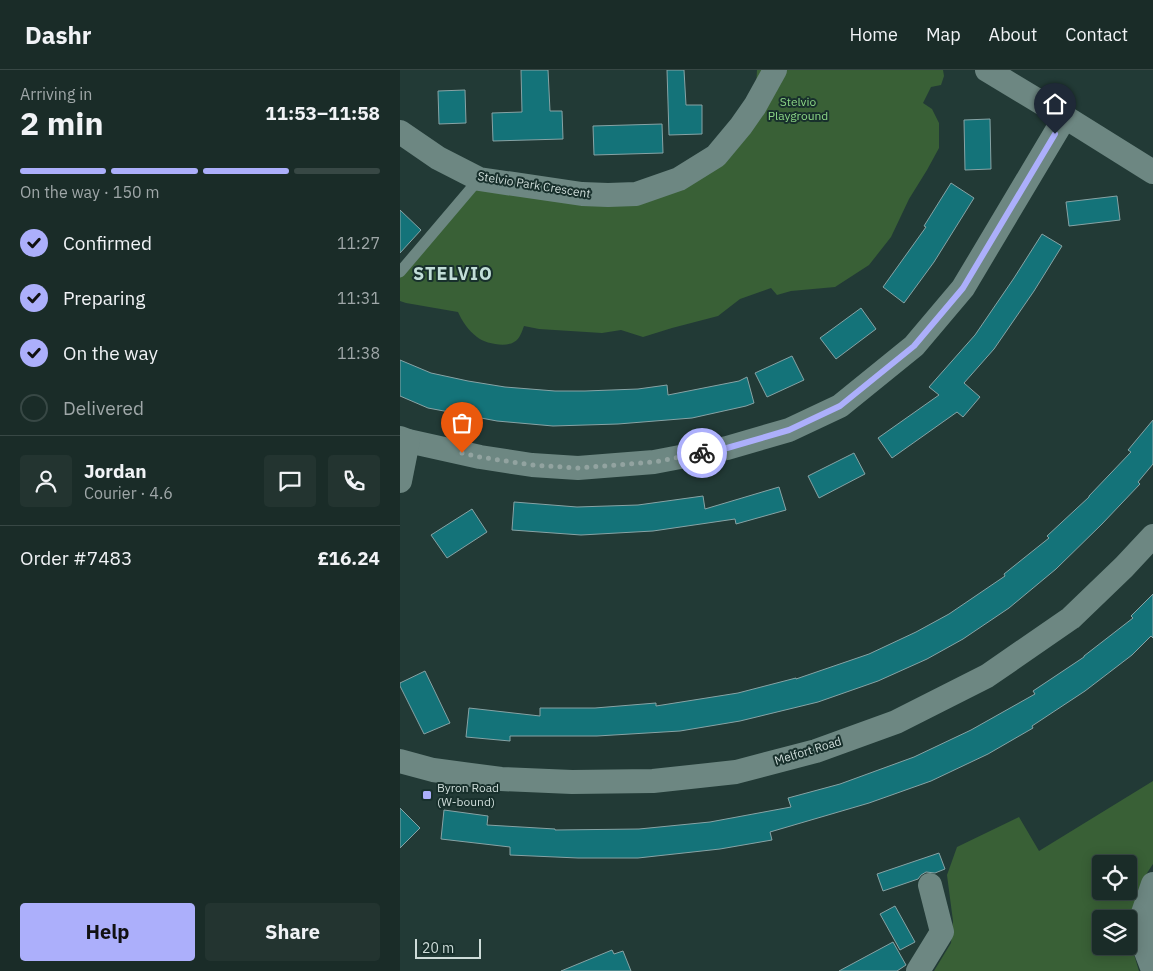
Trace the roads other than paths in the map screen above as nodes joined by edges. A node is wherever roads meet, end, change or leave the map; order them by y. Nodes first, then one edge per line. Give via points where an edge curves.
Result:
1 (775, 70) edge
2 (987, 70) edge
3 (1065, 117) junction
4 (400, 132) edge
5 (1153, 172) edge
6 (479, 179) junction
7 (400, 272) edge
8 (404, 440) edge
9 (400, 481) edge
10 (1153, 536) edge
11 (400, 761) edge
12 (930, 884) dead end
13 (1153, 884) edge
14 (1153, 970) edge
15 (918, 971) edge

1 - 6 street, Stelvio Park Crescent via 755,106 716,156 679,179 636,194 608,195
2 - 3 street
3 - 5 street
3 - 8 street via 963,288 914,346 840,406 789,430 727,448 654,462 607,466 532,465
4 - 6 street, Stelvio Park Crescent via 438,158
6 - 7 lane
8 - 9 street
10 - 11 street, Melfort Road via 1071,618 986,676 896,722 816,751 736,772 653,781 572,782 501,778 433,770
12 - 15 street via 942,932
13 - 14 street via 1141,919 1145,949

